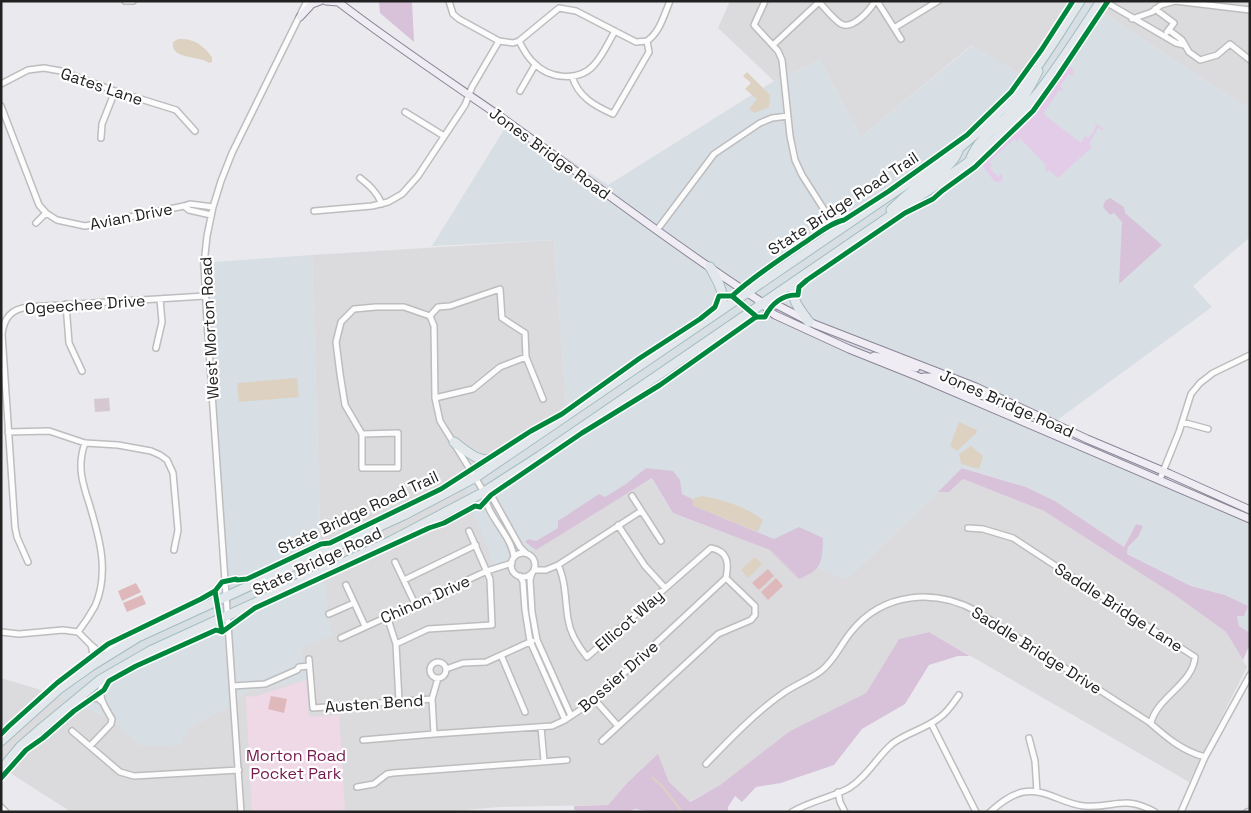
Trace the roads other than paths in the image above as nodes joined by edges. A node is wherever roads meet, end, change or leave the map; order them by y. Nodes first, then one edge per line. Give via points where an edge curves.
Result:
1 (125, 1) edge
2 (133, 1) edge
3 (307, 1) edge
4 (320, 1) edge
5 (326, 1) edge
6 (448, 1) edge
7 (670, 1) edge
8 (765, 1) edge
9 (818, 1) edge
10 (876, 1) edge
11 (938, 1) edge
12 (1080, 1) edge
13 (1102, 1) edge
14 (1175, 1) edge
15 (338, 2) edge
16 (1155, 9) junction
17 (1250, 10) edge
18 (300, 17) junction
19 (1132, 19) junction
20 (894, 28) junction
21 (1169, 30) junction
22 (614, 32) junction
23 (1164, 37) junction
24 (901, 39) dead end
25 (499, 41) junction
26 (519, 41) junction
27 (647, 41) junction
28 (773, 45) junction
29 (1184, 45) junction
30 (1050, 48) junction
31 (1250, 60) edge
32 (535, 65) junction
33 (572, 76) junction
34 (1, 84) edge
35 (115, 91) junction
36 (520, 91) dead end
37 (469, 95) junction
38 (1, 106) edge
39 (405, 112) dead end
40 (788, 116) junction
41 (195, 132) dead end
42 (444, 136) junction
43 (101, 138) dead end
44 (959, 148) junction
45 (970, 161) junction
46 (360, 178) dead end
47 (382, 204) junction
48 (184, 206) junction
49 (213, 207) junction
50 (314, 211) dead end
51 (46, 213) junction
52 (211, 216) junction
53 (36, 223) dead end
54 (873, 228) junction
55 (657, 230) junction
56 (837, 230) junction
57 (710, 267) junction
58 (796, 281) junction
59 (761, 284) junction
60 (748, 293) junction
61 (205, 296) junction
62 (160, 299) junction
63 (763, 303) junction
64 (66, 304) junction
65 (430, 316) junction
66 (714, 316) junction
67 (810, 322) junction
68 (156, 348) dead end
69 (1250, 355) edge
70 (526, 357) junction
71 (868, 357) junction
72 (924, 367) junction
73 (82, 371) dead end
74 (919, 377) junction
75 (995, 396) junction
76 (435, 398) junction
77 (543, 399) dead end
78 (1182, 422) junction
79 (1208, 429) dead end
80 (8, 432) junction
81 (362, 434) junction
82 (541, 434) junction
83 (454, 442) junction
84 (85, 443) junction
85 (1163, 471) junction
86 (476, 477) junction
87 (1160, 479) junction
88 (484, 492) junction
89 (632, 496) dead end
90 (641, 510) junction
91 (1250, 510) edge
92 (1248, 519) edge
93 (618, 525) junction
94 (968, 528) dead end
95 (469, 531) dead end
96 (662, 541) dead end
97 (476, 545) junction
98 (174, 550) dead end
99 (526, 554) junction
100 (514, 557) junction
101 (28, 562) dead end
102 (396, 562) dead end
103 (512, 563) junction
104 (558, 565) junction
105 (487, 571) junction
106 (533, 571) junction
107 (520, 576) junction
108 (726, 578) junction
109 (404, 580) junction
110 (346, 585) dead end
111 (665, 588) junction
112 (227, 596) junction
113 (354, 603) junction
114 (415, 604) junction
115 (329, 614) dead end
116 (229, 615) junction
117 (388, 616) junction
118 (162, 625) junction
119 (365, 626) junction
120 (1, 632) edge
121 (78, 632) junction
122 (341, 638) dead end
123 (537, 640) junction
124 (530, 641) junction
125 (396, 644) junction
126 (91, 646) junction
127 (501, 655) junction
128 (309, 659) dead end
129 (91, 666) junction
130 (309, 669) junction
131 (446, 669) junction
132 (1250, 675) edge
133 (106, 677) junction
134 (438, 678) junction
135 (233, 686) junction
136 (959, 695) dead end
137 (432, 700) junction
138 (595, 700) junction
139 (101, 701) junction
140 (399, 701) junction
141 (72, 702) junction
142 (525, 712) dead end
143 (571, 716) junction
144 (565, 720) junction
145 (931, 723) junction
146 (1151, 723) junction
147 (618, 726) junction
148 (541, 727) junction
149 (72, 731) dead end
150 (434, 734) junction
151 (1029, 738) dead end
152 (363, 740) dead end
153 (602, 741) dead end
154 (1, 742) edge
155 (90, 746) junction
156 (1205, 757) junction
157 (567, 760) dead end
158 (544, 761) junction
159 (706, 764) dead end
160 (1, 770) edge
161 (239, 770) junction
162 (358, 786) dead end
163 (838, 792) junction
164 (1037, 792) junction
165 (1, 808) edge
166 (6, 812) edge
167 (241, 812) edge
168 (792, 812) edge
169 (845, 812) edge
170 (976, 812) edge
171 (990, 812) edge
172 (1156, 812) edge
173 (1181, 812) edge

1 - 2 street
3 - 18 street, West Morton Road
4 - 18 main road via 312,4
5 - 15 main road
6 - 25 street via 458,19
7 - 27 street via 659,27
8 - 28 street via 754,25
9 - 10 street via 841,24 848,25
9 - 28 street
10 - 20 street
11 - 20 street
12 - 30 highway, State Bridge Road
13 - 19 street
13 - 45 highway, State Bridge Road via 1029,106
14 - 16 street
14 - 17 street
15 - 37 main road, Jones Bridge Road via 394,45
16 - 19 street
16 - 21 street via 1174,23
18 - 49 street, West Morton Road via 232,153
19 - 23 street
20 - 24 street
21 - 23 street
21 - 29 street
22 - 26 street via 576,10 559,8
22 - 27 street via 636,42
22 - 33 street via 593,67
23 - 29 street
25 - 26 street
25 - 37 street
26 - 32 street
27 - 33 street via 649,52 613,114 582,95
28 - 40 street via 782,60
29 - 31 street via 1200,60 1217,55 1230,44
30 - 44 highway, State Bridge Road via 1021,88
30 - 45 highway via 1026,94 977,144
32 - 33 street via 557,76
32 - 36 street
34 - 35 street, Gates Lane via 28,70 44,68
35 - 41 street, Gates Lane via 176,110
35 - 43 street via 102,124
37 - 42 street
37 - 55 main road, Jones Bridge Road
38 - 51 street via 28,180
39 - 42 street
40 - 55 street via 760,123 714,154
40 - 56 street via 798,168
42 - 47 street via 407,189
44 - 54 highway via 952,164 916,188
44 - 56 highway, State Bridge Road
45 - 54 highway, State Bridge Road
46 - 47 street via 371,187
47 - 50 street
48 - 49 street, Avian Drive
48 - 51 street, Avian Drive via 84,226 57,220
48 - 52 street, Avian Drive
49 - 52 street, West Morton Road
51 - 53 street
52 - 61 street, West Morton Road via 204,264
54 - 58 highway, State Bridge Road
55 - 57 main road, Jones Bridge Road
56 - 59 highway, State Bridge Road
57 - 60 main road, Jones Bridge Road
57 - 66 highway via 724,297
58 - 63 highway, State Bridge Road
58 - 67 highway via 794,300
59 - 60 highway, State Bridge Road
59 - 63 highway
60 - 63 main road, Jones Bridge Road
60 - 66 highway, State Bridge Road
61 - 62 street, Ogeechee Drive
61 - 112 street, West Morton Road
62 - 64 street, Ogeechee Drive
62 - 68 street via 162,322
63 - 67 main road, Jones Bridge Road via 775,304
63 - 71 main road, Jones Bridge Road via 775,315
63 - 88 highway, State Bridge Road
64 - 73 street via 69,343
64 - 80 street, Ogeechee Drive via 22,308 7,317 2,334
65 - 70 street via 438,307 500,289 502,318 525,333
65 - 76 street via 434,326
65 - 81 street via 404,307 376,307 354,309 341,322 336,342 345,405
66 - 82 highway, State Bridge Road
67 - 72 main road, Jones Bridge Road
69 - 78 street via 1200,383 1191,394
70 - 76 street via 500,367 473,389
70 - 77 street
71 - 72 main road via 890,359 914,368
71 - 74 main road, Jones Bridge Road
72 - 75 main road, Jones Bridge Road
74 - 75 main road via 932,378 983,396
74 - 87 main road, Jones Bridge Road
75 - 85 main road, Jones Bridge Road
76 - 83 street via 440,421
78 - 79 street
78 - 85 street
80 - 84 street via 49,431
80 - 101 street, Ogeechee Drive via 15,526
81 - 81 street via 362,468 398,468 398,433
82 - 83 highway, State Bridge Road via 529,437 489,462
82 - 86 highway, State Bridge Road
83 - 86 street
84 - 98 street via 151,451 167,460 172,473 178,530
84 - 121 street via 80,458 80,474 97,530 103,573 95,606
85 - 87 street
85 - 91 main road, Jones Bridge Road
86 - 88 street
86 - 112 highway, State Bridge Road
87 - 92 main road
88 - 99 street via 490,495
88 - 100 street
88 - 116 highway, State Bridge Road via 391,541
89 - 90 street
90 - 93 street
90 - 96 street
93 - 104 street
93 - 111 street via 645,566
94 - 146 street, Saddle Bridge Lane via 1013,538 1195,657 1187,677 1153,715
95 - 97 street
97 - 105 street
97 - 109 street
99 - 100 street
99 - 106 street via 533,559
100 - 103 street
102 - 109 street
103 - 105 street, Chinon Drive
103 - 107 street via 513,570
104 - 106 street
104 - 111 street, Ellicot Way via 568,621 587,657
105 - 114 street, Chinon Drive
105 - 125 street via 492,626 428,629
106 - 107 street
106 - 123 street via 530,580
107 - 124 street
108 - 111 street, Ellicot Way via 728,564 725,554 711,548
108 - 138 street, Bossier Drive
108 - 147 street via 755,606 751,620 718,634
109 - 114 street
110 - 113 street
112 - 116 street, West Morton Road
112 - 118 highway, State Bridge Road
113 - 115 street
113 - 119 street
114 - 117 street, Chinon Drive
116 - 133 highway, State Bridge Road via 155,649
116 - 135 street, West Morton Road
117 - 119 street, Chinon Drive
117 - 125 street
118 - 126 street, State Bridge Road via 146,628 106,650
118 - 129 highway, State Bridge Road
119 - 122 street, Chinon Drive
120 - 121 street
121 - 126 street
123 - 124 street
123 - 143 street
124 - 127 street
124 - 144 street
125 - 140 street
126 - 129 street via 94,654
127 - 131 street via 486,662 463,663
127 - 142 street
128 - 130 street, Austen Bend
129 - 154 highway, State Bridge Road via 28,715
130 - 135 street via 297,670 265,684
130 - 140 street, Austen Bend via 313,708
131 - 134 street via 445,675
131 - 134 street via 441,662 432,664 430,672
132 - 156 street
133 - 139 street
133 - 141 highway, State Bridge Road
134 - 137 street, Austen Bend
135 - 161 street, West Morton Road
136 - 145 street via 948,711
137 - 140 street, Austen Bend
137 - 150 street
138 - 143 street, Bossier Drive
138 - 147 street
139 - 141 street via 87,698
139 - 155 street via 112,719 111,724
141 - 160 highway, State Bridge Road via 20,748
143 - 144 street, Bossier Drive
144 - 148 street, Bossier Drive
145 - 163 street via 894,742 857,782
145 - 170 street
146 - 156 street, Saddle Bridge Drive via 1164,737 1188,752
146 - 159 street, Saddle Bridge Drive via 971,608 939,598 912,597 880,607 865,617 822,670 779,695
147 - 153 street
148 - 150 street, Bossier Drive
148 - 158 street
149 - 155 street
150 - 152 street, Bossier Drive
151 - 164 street via 1035,761
155 - 161 street via 120,772 134,776
156 - 173 street
157 - 158 street
158 - 162 street via 393,772 374,784
161 - 167 street, West Morton Road
163 - 168 street
163 - 169 street
164 - 171 street via 1023,792 1010,797
164 - 172 street via 1083,806 1123,802 1142,805
165 - 166 street

